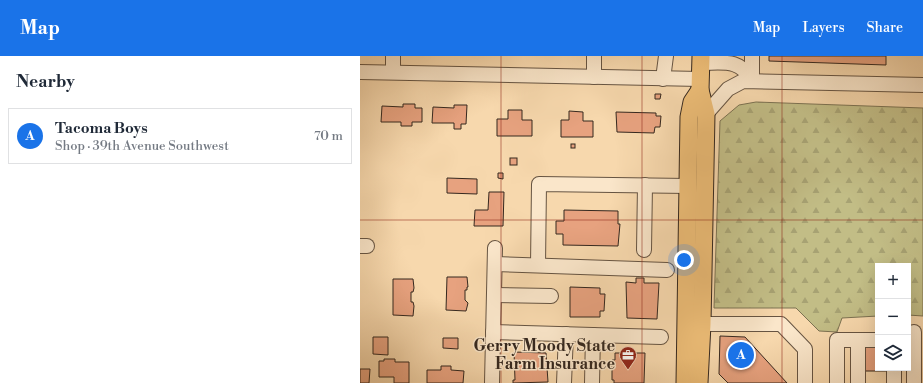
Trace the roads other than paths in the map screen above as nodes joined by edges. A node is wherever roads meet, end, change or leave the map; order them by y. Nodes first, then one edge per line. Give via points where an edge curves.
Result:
1 (393, 56) edge
2 (594, 56) edge
3 (666, 56) edge
4 (752, 56) edge
5 (700, 59) edge
6 (360, 72) edge
7 (393, 72) junction
8 (594, 77) junction
9 (663, 79) junction
10 (752, 80) junction
11 (700, 85) junction
12 (923, 85) edge
13 (706, 114) junction
14 (645, 185) junction
15 (688, 186) junction
16 (495, 248) dead end
17 (644, 250) dead end
18 (495, 264) junction
19 (538, 265) junction
20 (667, 270) dead end
21 (494, 295) junction
22 (551, 296) dead end
23 (702, 324) junction
24 (493, 332) junction
25 (914, 332) dead end
26 (566, 334) junction
27 (593, 335) junction
28 (661, 337) dead end
29 (858, 340) junction
30 (875, 340) edge
31 (894, 371) edge
32 (492, 383) edge
33 (564, 383) edge
34 (592, 383) edge
35 (685, 383) edge
36 (699, 383) edge
37 (805, 383) edge
38 (837, 383) edge
39 (858, 383) edge
40 (894, 383) edge
41 (914, 383) edge

1 - 7 street
2 - 8 street
3 - 9 street
4 - 10 street
5 - 10 street via 741,66
5 - 11 main road
6 - 7 street
7 - 8 street
8 - 9 street
9 - 11 street
10 - 12 street
10 - 13 street via 743,81 728,89
11 - 13 main road
11 - 15 main road via 688,117
13 - 23 main road
14 - 15 street
14 - 17 street
14 - 19 street via 539,184
15 - 35 main road
16 - 18 street
18 - 19 street
18 - 21 street
19 - 20 street
21 - 22 street
21 - 24 street
23 - 36 main road
23 - 37 street via 781,324 805,350
24 - 26 street
24 - 32 street
25 - 41 street
26 - 27 street
26 - 33 street
27 - 28 street
27 - 34 street
29 - 30 street
29 - 38 street via 837,340
29 - 39 street
31 - 40 street

